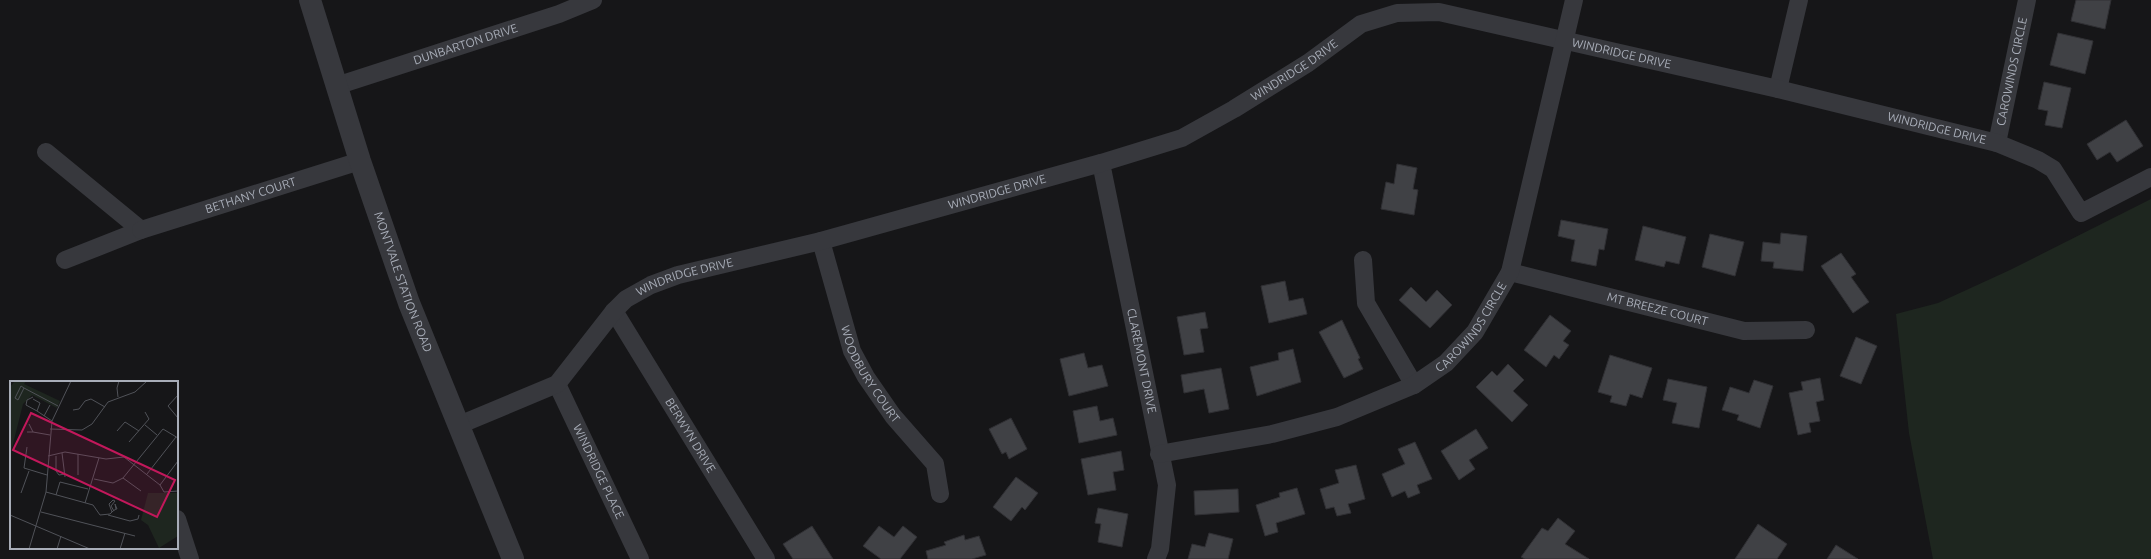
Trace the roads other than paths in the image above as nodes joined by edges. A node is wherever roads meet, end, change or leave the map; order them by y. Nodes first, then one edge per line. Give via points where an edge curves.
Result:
1 (310, 0) edge
2 (593, 0) edge
3 (1574, 0) edge
4 (1799, 0) edge
5 (2027, 0) edge
6 (1565, 41) junction
7 (336, 86) junction
8 (1778, 89) junction
9 (1997, 143) junction
10 (46, 152) dead end
11 (360, 161) junction
12 (1101, 163) junction
13 (2151, 177) edge
14 (141, 230) junction
15 (821, 241) junction
16 (65, 260) dead end
17 (1363, 260) dead end
18 (1510, 272) junction
19 (614, 311) junction
20 (1806, 330) dead end
21 (557, 384) junction
22 (1414, 385) junction
23 (460, 425) junction
24 (1159, 454) junction
25 (940, 494) dead end
26 (178, 522) edge
27 (190, 559) edge
28 (513, 559) edge
29 (640, 559) edge
30 (766, 559) edge
31 (1156, 559) edge

1 - 7 street, MONTVALE STATION ROAD
2 - 7 street, DUNBARTON DRIVE
3 - 6 street, CAROWINDS CIRCLE
4 - 8 street
5 - 9 street, CAROWINDS CIRCLE
6 - 8 street, WINDRIDGE DRIVE
6 - 12 street, WINDRIDGE DRIVE via 1439,12 1398,13 1361,24 1308,63 1182,138
6 - 18 street, CAROWINDS CIRCLE
7 - 11 street, MONTVALE STATION ROAD
8 - 9 street, WINDRIDGE DRIVE
9 - 13 street, WINDRIDGE DRIVE via 2053,169 2081,213
10 - 14 street
11 - 14 street, BETHANY COURT
11 - 23 street, MONTVALE STATION ROAD via 409,303
12 - 15 street, WINDRIDGE DRIVE
12 - 24 street, CLAREMONT DRIVE
14 - 16 street, BETHANY COURT
15 - 19 street, WINDRIDGE DRIVE via 678,275 651,285 626,299
15 - 25 street, WOODBURY COURT via 852,351 866,377 894,416 934,464
17 - 22 street via 1366,303
18 - 20 street, MT BREEZE COURT via 1744,331
18 - 22 street, CAROWINDS CIRCLE via 1476,332 1446,362
19 - 21 street, WINDRIDGE DRIVE
19 - 30 street, BERWYN DRIVE
21 - 23 street, WINDRIDGE DRIVE
21 - 29 street, WINDRIDGE PLACE
22 - 24 street, CAROWINDS CIRCLE via 1336,417 1272,434
23 - 28 street, MONTVALE STATION ROAD
24 - 31 street, CLAREMONT DRIVE via 1167,485 1160,549
26 - 27 street

